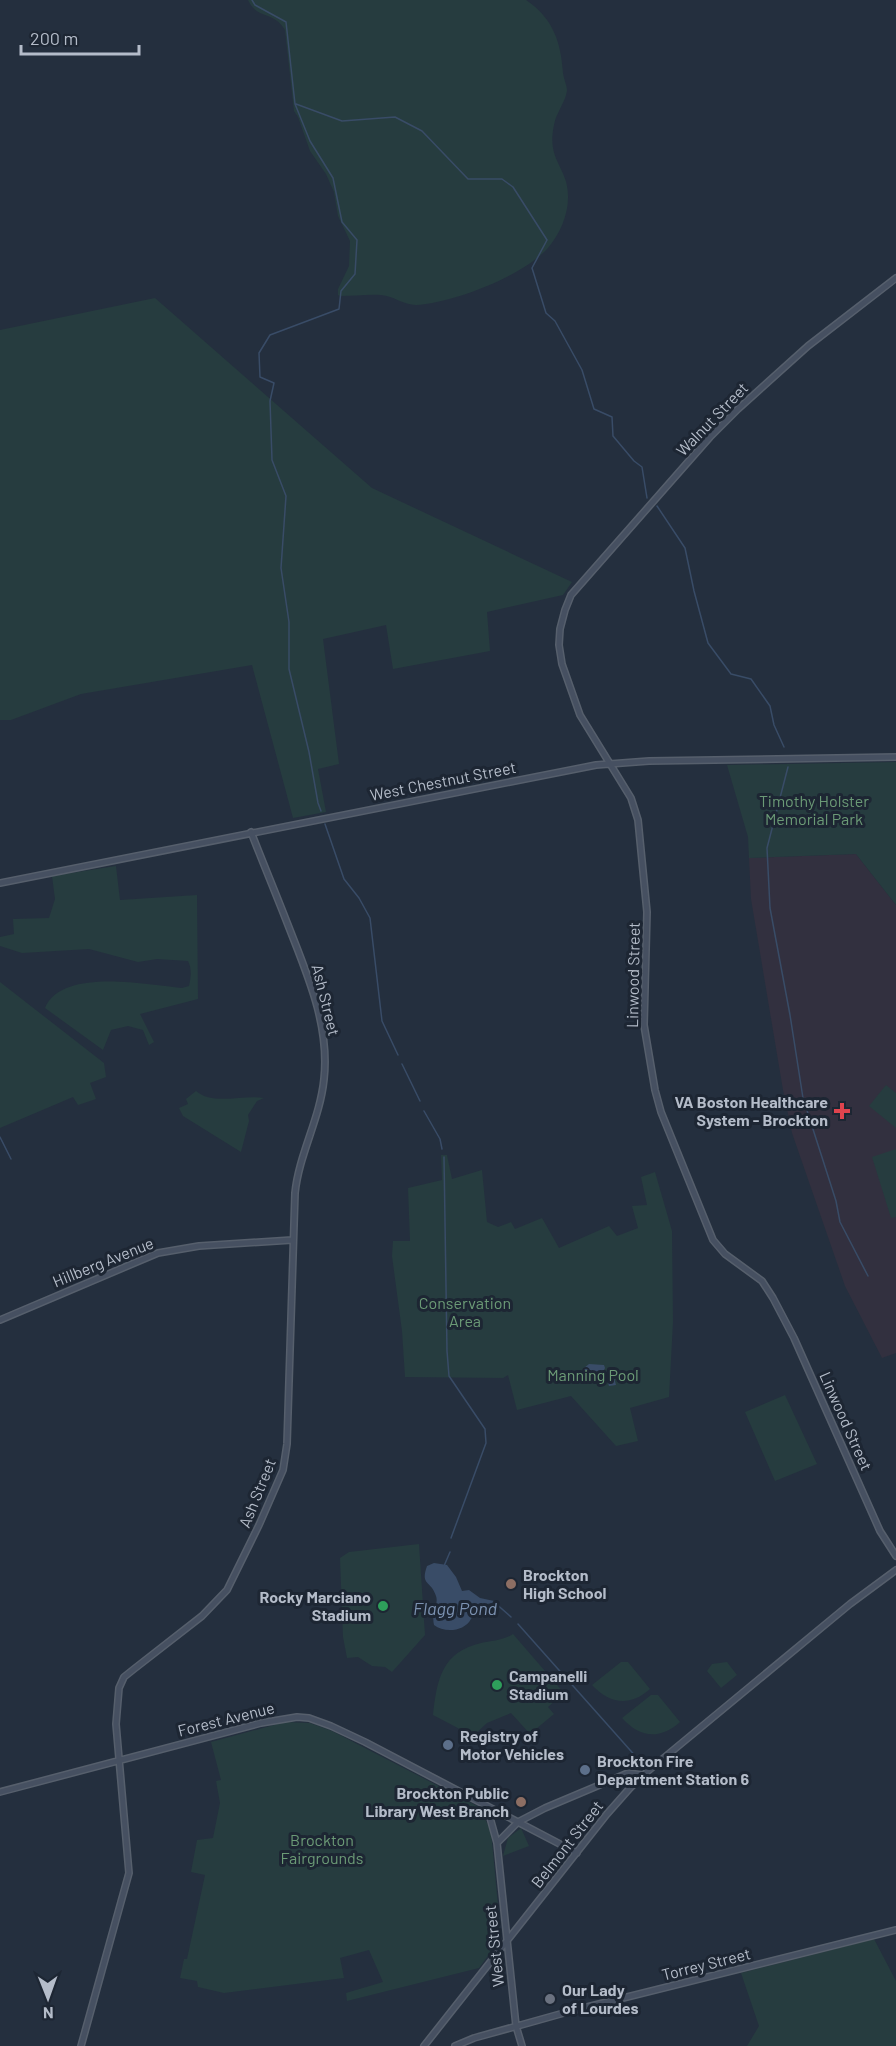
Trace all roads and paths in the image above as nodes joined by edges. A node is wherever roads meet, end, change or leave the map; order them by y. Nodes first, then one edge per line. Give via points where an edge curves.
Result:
1 (896, 278) edge
2 (568, 600) joint
3 (896, 757) edge
4 (608, 764) junction
5 (251, 832) junction
6 (0, 883) edge
7 (292, 1240) junction
8 (0, 1320) edge
9 (896, 1556) edge
10 (896, 1570) edge
11 (118, 1761) junction
12 (642, 1775) junction
13 (0, 1792) edge
14 (488, 1807) junction
15 (518, 1822) junction
16 (497, 1843) junction
17 (577, 1853) junction
18 (896, 1930) edge
19 (508, 1941) junction
20 (516, 2026) junction
21 (81, 2046) edge
22 (424, 2046) edge
23 (455, 2046) edge
24 (522, 2046) edge

1 - 2 street, Walnut Street via 808,346 732,415
2 - 4 street, Linwood Street via 560,629 562,664 580,715
3 - 4 street, West Chestnut Street
4 - 5 street, West Chestnut Street
4 - 9 street, Linwood Street via 633,802 638,820 647,912 644,1030 661,1112 713,1240 725,1254 762,1281 773,1298 880,1531
5 - 6 street, West Chestnut Street
5 - 7 street, Ash Street via 310,983 324,1044 323,1086 295,1186
7 - 8 street, Hillberg Avenue via 208,1245 158,1253
7 - 11 street, Ash Street via 283,1470 225,1593 122,1680 116,1717
10 - 12 street, Belmont Street
11 - 13 street, Forest Avenue
11 - 14 street, Forest Avenue via 286,1717 309,1718 354,1736
11 - 21 street, Ash Street via 129,1873
12 - 15 street via 628,1773
12 - 17 street, Belmont Street
14 - 15 street, Forest Avenue
14 - 16 street, West Street
15 - 16 street
15 - 17 street, Forest Avenue
16 - 19 street, West Street
17 - 19 street, Belmont Street
18 - 20 street, Torrey Street
19 - 20 street, West Street
19 - 22 street, Belmont Street
20 - 23 street, Torrey Street
20 - 24 street, West Street

